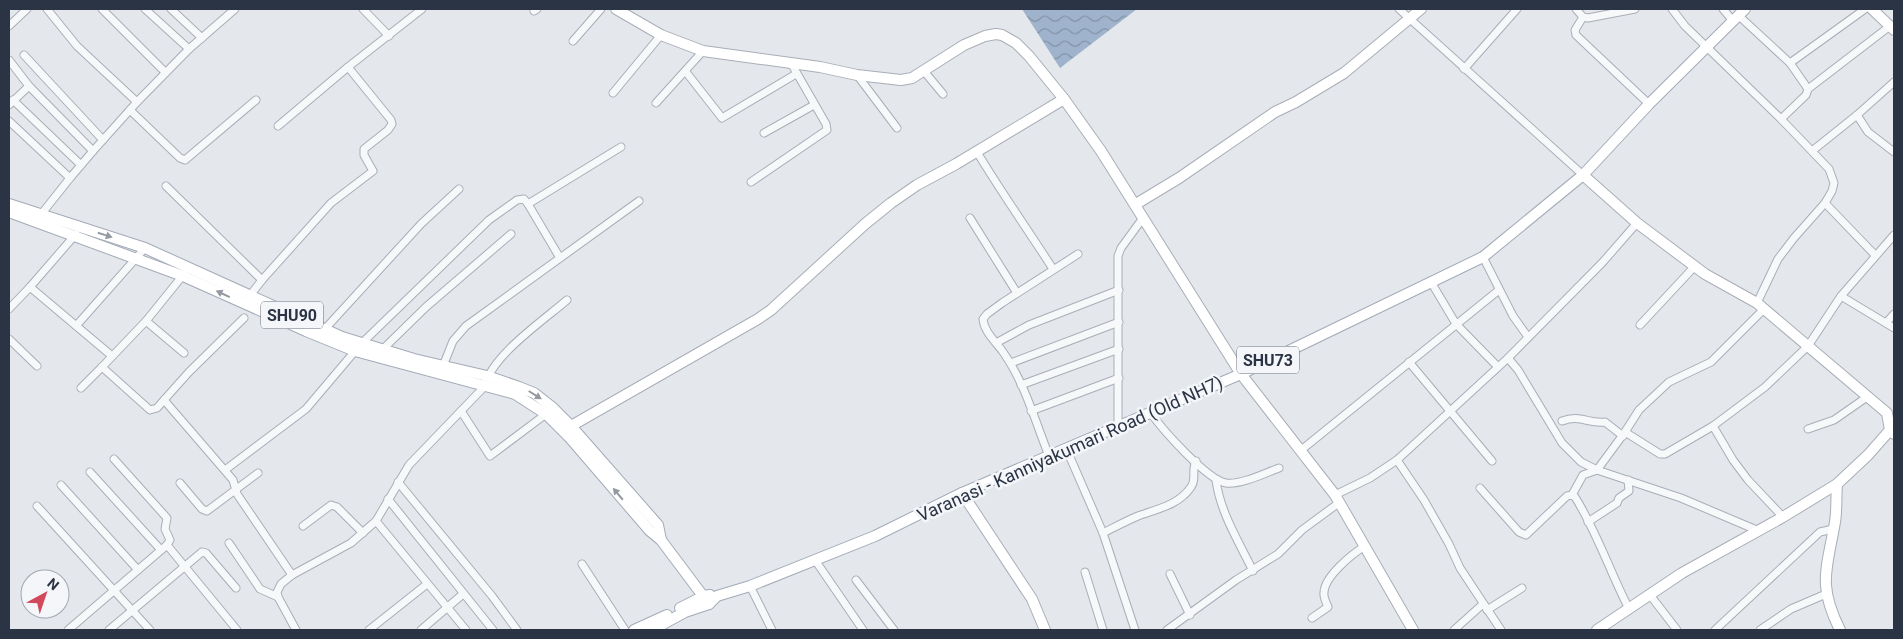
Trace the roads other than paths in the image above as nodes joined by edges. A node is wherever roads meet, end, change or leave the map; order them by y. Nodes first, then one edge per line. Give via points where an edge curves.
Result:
1 (27, 9) edge
2 (47, 9) edge
3 (102, 9) edge
4 (145, 9) edge
5 (172, 9) edge
6 (233, 9) edge
7 (363, 9) edge
8 (422, 9) edge
9 (601, 9) edge
10 (616, 9) edge
11 (1399, 9) edge
12 (1421, 9) edge
13 (1517, 9) edge
14 (1576, 9) edge
15 (1635, 9) edge
16 (1672, 9) edge
17 (1723, 9) edge
18 (1865, 9) edge
19 (1872, 9) edge
20 (1608, 11) edge
21 (1739, 15) edge
22 (1583, 17) junction
23 (1409, 20) junction
24 (9, 26) edge
25 (1892, 28) edge
26 (661, 35) junction
27 (389, 36) junction
28 (202, 38) junction
29 (573, 41) dead end
30 (1707, 47) junction
31 (189, 49) junction
32 (703, 51) junction
33 (24, 55) dead end
34 (791, 63) junction
35 (1790, 63) junction
36 (10, 66) edge
37 (348, 67) junction
38 (1464, 69) junction
39 (924, 70) junction
40 (165, 72) junction
41 (686, 72) junction
42 (796, 74) junction
43 (857, 75) junction
44 (1894, 82) edge
45 (29, 86) junction
46 (1808, 89) junction
47 (613, 93) dead end
48 (942, 94) dead end
49 (1064, 99) junction
50 (256, 100) dead end
51 (137, 102) junction
52 (11, 103) edge
53 (656, 103) dead end
54 (1649, 104) junction
55 (814, 105) junction
56 (130, 110) junction
57 (1858, 116) junction
58 (1781, 119) junction
59 (9, 121) edge
60 (278, 126) dead end
61 (897, 128) dead end
62 (764, 134) dead end
63 (103, 140) junction
64 (621, 147) dead end
65 (93, 151) junction
66 (1812, 151) junction
67 (977, 152) junction
68 (1894, 152) edge
69 (81, 164) junction
70 (1583, 175) junction
71 (70, 178) junction
72 (750, 182) dead end
73 (166, 186) dead end
74 (459, 189) dead end
75 (639, 200) dead end
76 (1825, 203) junction
77 (9, 204) edge
78 (528, 204) junction
79 (1136, 204) junction
80 (9, 212) edge
81 (39, 218) junction
82 (970, 218) dead end
83 (1143, 218) junction
84 (1637, 223) junction
85 (78, 231) junction
86 (510, 234) dead end
87 (1894, 235) edge
88 (145, 248) junction
89 (1078, 254) dead end
90 (1875, 255) junction
91 (1483, 257) junction
92 (137, 258) junction
93 (560, 258) junction
94 (1695, 266) junction
95 (1053, 269) junction
96 (186, 271) junction
97 (262, 280) junction
98 (1431, 282) junction
99 (30, 287) junction
100 (1118, 290) junction
101 (1499, 290) junction
102 (1017, 293) junction
103 (1841, 296) junction
104 (247, 300) junction
105 (567, 300) dead end
106 (1761, 306) junction
107 (9, 309) edge
108 (1894, 314) edge
109 (244, 318) dead end
110 (146, 321) junction
111 (1118, 322) junction
112 (1886, 323) junction
113 (1456, 324) junction
114 (1640, 324) dead end
115 (76, 326) junction
116 (1894, 328) edge
117 (324, 330) junction
118 (1528, 337) junction
119 (9, 339) edge
120 (996, 343) junction
121 (1808, 346) junction
122 (358, 347) junction
123 (1118, 349) junction
124 (382, 350) junction
125 (184, 354) dead end
126 (112, 356) junction
127 (1508, 358) junction
128 (1409, 362) junction
129 (1010, 363) junction
130 (37, 366) dead end
131 (443, 366) junction
132 (102, 367) junction
133 (1498, 367) junction
134 (1241, 374) junction
135 (1118, 378) junction
136 (486, 381) junction
137 (1021, 385) junction
138 (81, 388) dead end
139 (1867, 397) junction
140 (164, 400) junction
141 (461, 411) junction
142 (1031, 411) junction
143 (1150, 412) junction
144 (1449, 412) junction
145 (546, 414) junction
146 (1562, 421) dead end
147 (1892, 424) edge
148 (571, 426) junction
149 (1118, 426) junction
150 (1712, 426) junction
151 (1808, 428) dead end
152 (1624, 434) junction
153 (1066, 448) junction
154 (1300, 451) junction
155 (1049, 456) junction
156 (114, 459) dead end
157 (1397, 460) junction
158 (1196, 461) junction
159 (1492, 461) dead end
160 (1279, 468) dead end
161 (225, 470) junction
162 (1596, 470) junction
163 (90, 472) dead end
164 (258, 472) dead end
165 (1216, 480) junction
166 (1628, 480) junction
167 (398, 482) junction
168 (180, 483) dead end
169 (1837, 484) junction
170 (61, 485) dead end
171 (236, 488) junction
172 (1480, 488) dead end
173 (962, 493) junction
174 (1572, 495) junction
175 (1337, 498) junction
176 (388, 499) junction
177 (37, 506) dead end
178 (1783, 517) junction
179 (376, 521) junction
180 (1588, 522) junction
181 (303, 526) dead end
182 (1833, 529) junction
183 (1759, 531) junction
184 (1103, 532) junction
185 (363, 533) junction
186 (661, 540) junction
187 (229, 543) dead end
188 (167, 545) junction
189 (1365, 546) junction
190 (161, 550) junction
191 (815, 560) junction
192 (582, 564) dead end
193 (184, 566) junction
194 (138, 570) junction
195 (1254, 571) junction
196 (1085, 572) dead end
197 (1170, 574) dead end
198 (292, 575) junction
199 (856, 580) dead end
200 (694, 583) junction
201 (427, 584) junction
202 (750, 586) junction
203 (236, 588) dead end
204 (1522, 588) dead end
205 (114, 590) junction
206 (463, 594) junction
207 (1826, 594) junction
208 (1650, 595) junction
209 (278, 597) junction
210 (706, 600) junction
211 (686, 605) junction
212 (1485, 607) junction
213 (448, 608) junction
214 (1629, 609) junction
215 (130, 610) junction
216 (1190, 615) junction
217 (1312, 618) dead end
218 (665, 627) edge
219 (68, 630) edge
220 (109, 630) edge
221 (150, 630) edge
222 (236, 630) edge
223 (296, 630) edge
224 (369, 630) edge
225 (423, 630) edge
226 (466, 630) edge
227 (493, 630) edge
228 (517, 630) edge
229 (625, 630) edge
230 (634, 630) edge
231 (652, 630) edge
232 (772, 630) edge
233 (863, 630) edge
234 (894, 630) edge
235 (1045, 630) edge
236 (1103, 630) edge
237 (1135, 630) edge
238 (1167, 630) edge
239 (1413, 630) edge
240 (1454, 630) edge
241 (1501, 630) edge
242 (1600, 630) edge
243 (1677, 630) edge
244 (1715, 630) edge
245 (1760, 630) edge
246 (1840, 630) edge

1 - 24 street
2 - 51 street via 77,46
3 - 40 street
4 - 31 street
5 - 28 street
6 - 28 street
7 - 27 street
8 - 27 street
9 - 29 street
10 - 26 main road
11 - 23 street
12 - 23 main road
13 - 38 street
14 - 22 street
15 - 20 street
16 - 30 street
17 - 21 street
18 - 35 street
19 - 25 main road
20 - 22 street
21 - 30 main road, Varanasi - Kanniyakumari Road (Old NH7) / SHU73
21 - 35 street
22 - 54 street via 1575,30 1576,35
23 - 38 street
23 - 79 main road via 1344,73 1276,112
25 - 46 street
26 - 32 main road
26 - 47 street
27 - 37 street
28 - 31 street
30 - 54 main road, Varanasi - Kanniyakumari Road (Old NH7) / SHU73
30 - 58 street
31 - 40 street
32 - 34 main road
32 - 41 street
33 - 63 street
34 - 42 street
34 - 43 main road
35 - 46 street
36 - 45 street
37 - 60 street
37 - 97 street via 392,124 364,149 372,173 330,203
38 - 70 street
39 - 43 main road via 907,79
39 - 48 street
39 - 49 main road via 964,45 985,36 1002,35 1029,56
40 - 51 street
41 - 42 street via 722,118
41 - 53 street
42 - 55 street
43 - 61 street
44 - 57 street
45 - 52 street
45 - 65 street
46 - 58 street via 1806,95
49 - 67 main road
49 - 79 main road
50 - 56 street via 185,160
51 - 56 street
52 - 69 street
54 - 70 main road, Varanasi - Kanniyakumari Road (Old NH7) / SHU73
55 - 62 street
55 - 72 street via 827,130
56 - 63 street
57 - 66 street
57 - 68 street via 1868,132
58 - 66 street
59 - 71 street
63 - 65 street
64 - 78 street
65 - 69 street
66 - 76 street via 1829,169 1834,183
67 - 95 street
67 - 148 main road via 891,202 771,310
69 - 71 street
70 - 84 main road
70 - 91 main road, Varanasi - Kanniyakumari Road (Old NH7) / SHU73
71 - 81 street
73 - 97 street
74 - 117 street via 421,224
75 - 93 street
76 - 90 street
76 - 106 street via 1778,259
77 - 81 main road, SHU90
78 - 93 street
78 - 122 street via 520,198 489,220
79 - 83 main road
80 - 81 main road
81 - 85 main road, SHU90
82 - 102 street
83 - 100 street via 1118,256
83 - 134 main road
84 - 94 main road
84 - 118 street
85 -> 88 main road, SHU90
85 - 92 main road
85 - 99 street
86 - 124 street
87 - 90 street
88 - 92 street
88 - 96 main road, SHU90
89 - 95 street
90 - 103 street
91 - 98 main road, Varanasi - Kanniyakumari Road (Old NH7) / SHU73
91 - 101 street
92 - 96 main road
92 - 115 street
93 - 131 street via 456,335
94 - 106 main road
94 - 114 street
95 - 102 street
96 - 104 main road, SHU90
96 - 110 street
97 - 104 street
98 - 113 street
98 - 134 main road, Varanasi - Kanniyakumari Road (Old NH7) / SHU73
99 - 107 street
99 - 115 street
100 - 111 street
100 - 120 street via 1029,325
101 - 113 street
101 - 118 street
102 - 120 street via 983,320
103 - 112 street
103 - 121 street
104 - 117 main road, SHU90
104 - 122 main road
105 - 136 street via 496,362
106 - 121 main road
106 - 152 street via 1710,362 1669,382 1639,410
108 - 112 street
109 - 140 street
110 - 125 street
110 - 126 street
111 - 123 street
111 - 129 street
112 - 116 street
113 - 128 street
113 - 133 street
115 - 126 street
117 - 122 main road, SHU90
118 - 127 street
119 - 130 street
120 - 129 street
121 - 139 main road
121 - 150 street via 1765,386
122 - 124 main road, SHU90
122 - 136 main road
122 - 161 street via 306,409
123 - 135 street
123 - 137 street
124 - 131 main road, SHU90
126 - 132 street
127 - 133 street
127 - 162 street via 1562,443 1581,462
128 - 144 street
128 - 154 street
129 - 137 street
131 - 136 main road, SHU90
132 - 138 street
132 - 140 street via 150,410 158,408
133 - 144 street
134 - 143 main road, Varanasi - Kanniyakumari Road (Old NH7) / SHU73
134 - 154 main road
135 - 142 street
135 - 149 street
136 - 141 street
136 - 145 main road via 515,394
136 -> 148 main road, SHU90 via 534,393
137 - 142 street
139 - 147 main road
139 - 151 street via 1834,420
140 - 161 street
141 - 145 street via 490,456
141 - 167 street via 422,450
142 - 155 street
143 - 149 main road, Varanasi - Kanniyakumari Road (Old NH7) / SHU73
143 - 158 street via 1165,433
144 - 157 street
144 - 159 street
186 -> 145 main road
146 - 152 street via 1571,417 1596,424 1605,422
147 - 169 main road via 1868,455
148 - 186 main road, SHU90 via 658,524
149 - 153 main road, Varanasi - Kanniyakumari Road (Old NH7) / SHU73
150 - 152 street via 1665,454
150 - 178 street via 1748,480
152 - 162 street
153 - 155 main road, Varanasi - Kanniyakumari Road (Old NH7) / SHU73
153 - 184 street
154 - 175 main road
155 - 173 main road, Varanasi - Kanniyakumari Road (Old NH7) / SHU73
156 - 188 street via 167,518 165,529 170,540
157 - 175 street
157 - 212 street via 1424,500
158 - 165 street
158 - 184 street via 1192,470 1193,485 1182,497
160 - 165 street via 1240,481
161 - 171 street
162 - 166 street
162 - 174 street via 1582,474
163 - 190 street
164 - 171 street
165 - 195 street via 1232,530
166 - 180 street via 1629,491 1617,504
166 - 183 street
167 - 176 street
167 - 228 street
168 - 171 street via 207,511
169 - 178 main road
169 - 182 main road
170 - 194 street
171 - 198 street
172 - 174 street via 1519,532 1526,535 1567,496
173 - 191 main road, Varanasi - Kanniyakumari Road (Old NH7) / SHU73 via 876,536
173 - 235 main road via 1032,599
174 - 180 street
175 - 189 main road
175 - 195 street via 1278,554
176 - 179 street
176 - 206 street
177 - 205 street
178 - 183 main road
179 - 185 street
179 - 201 street
180 - 214 street
181 - 185 street via 332,505
182 - 207 main road via 1825,569
182 - 244 street via 1820,532
183 - 208 main road via 1682,573
184 - 237 street
185 - 198 street via 336,552
186 - 200 main road, SHU90
187 - 209 street via 260,589
188 - 190 street
188 - 193 street
189 - 217 street via 1350,556 1328,579 1324,592 1328,607
189 - 239 main road
190 - 194 street
191 - 202 main road, Varanasi - Kanniyakumari Road (Old NH7) / SHU73
191 - 233 street
192 - 229 street
193 - 203 street via 204,552
193 - 215 street
193 - 222 street
194 - 205 street
195 - 216 street via 1236,580
196 - 236 street
197 - 216 street
198 - 209 street via 278,587
199 - 234 street
200 - 210 main road, SHU90
200 - 211 main road via 694,591
201 - 213 street
201 - 224 street
202 - 210 main road, Varanasi - Kanniyakumari Road (Old NH7) / SHU73
202 - 232 street
204 - 212 street
205 - 215 street
205 - 219 street
206 - 213 street
206 - 227 street
207 - 245 street via 1791,610
207 - 246 main road
208 - 214 main road
208 - 243 street
209 - 223 street
210 - 211 main road
210 - 218 main road, Varanasi - Kanniyakumari Road (Old NH7) / SHU73
211 - 230 main road
212 - 240 street
212 - 241 street
213 - 225 street
213 - 226 street
214 - 242 main road
215 - 220 street
215 - 221 street
216 - 238 street
218 - 231 main road, Varanasi - Kanniyakumari Road (Old NH7) / SHU73

